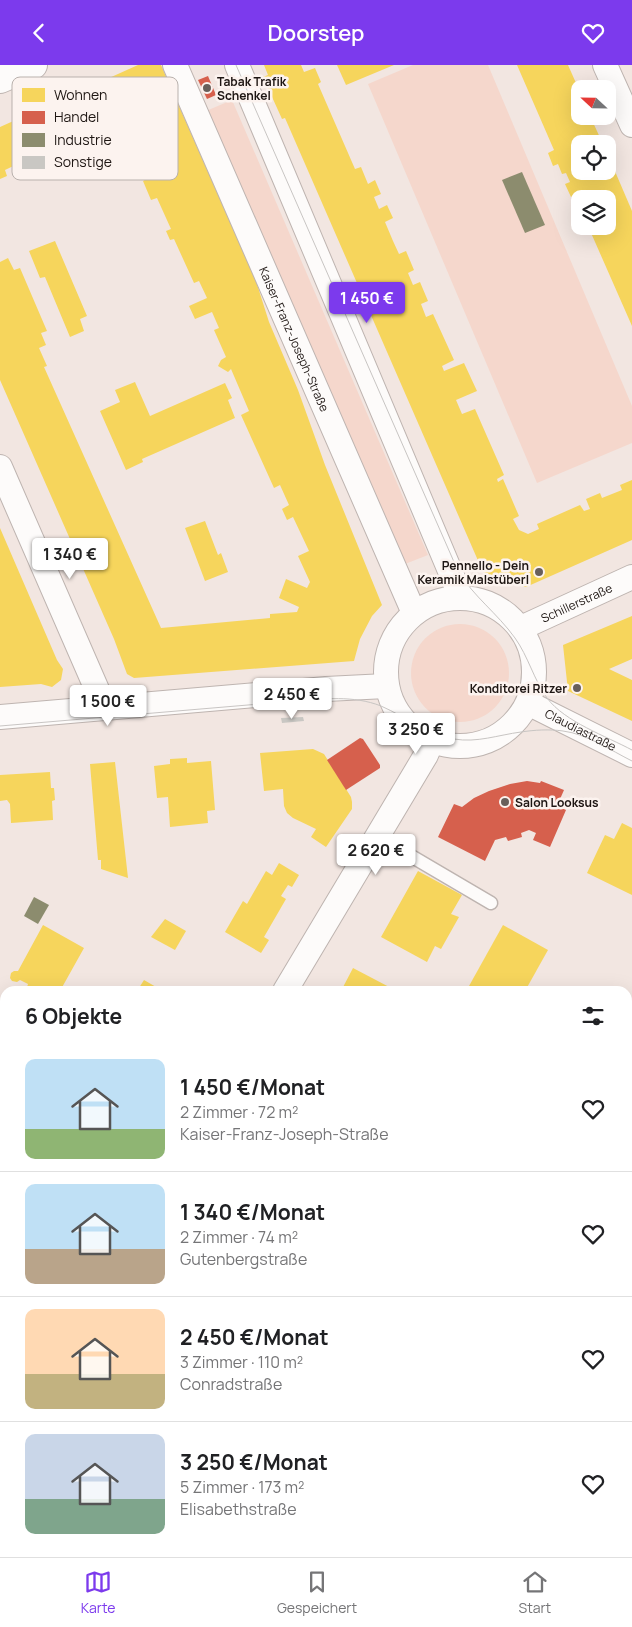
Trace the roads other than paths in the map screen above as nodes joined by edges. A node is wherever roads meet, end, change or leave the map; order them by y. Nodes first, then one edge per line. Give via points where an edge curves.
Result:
1 (33, 65) edge
2 (175, 65) edge
3 (237, 65) edge
4 (605, 65) edge
5 (0, 79) edge
6 (632, 125) edge
7 (0, 467) edge
8 (632, 577) edge
9 (461, 597) junction
10 (414, 613) junction
11 (521, 628) junction
12 (386, 686) junction
13 (528, 703) junction
14 (105, 708) junction
15 (0, 717) edge
16 (432, 741) junction
17 (632, 755) edge
18 (377, 837) junction
19 (491, 903) dead end
20 (288, 986) edge

1 - 5 street
2 - 10 street, Kaiser-Franz-Joseph-Straße
3 - 9 street
4 - 6 street
7 - 14 street
8 - 11 street, Schillerstraße
9 - 10 street via 436,601
9 - 11 street via 496,606
10 - 12 street via 390,646
11 - 13 street via 534,658 533,689
12 - 14 street
12 - 16 street via 392,704 404,721
13 - 16 street via 518,719 488,742 450,746
13 - 17 street, Claudiastraße
14 - 15 street
16 - 18 street
18 - 19 lane
18 - 20 street

